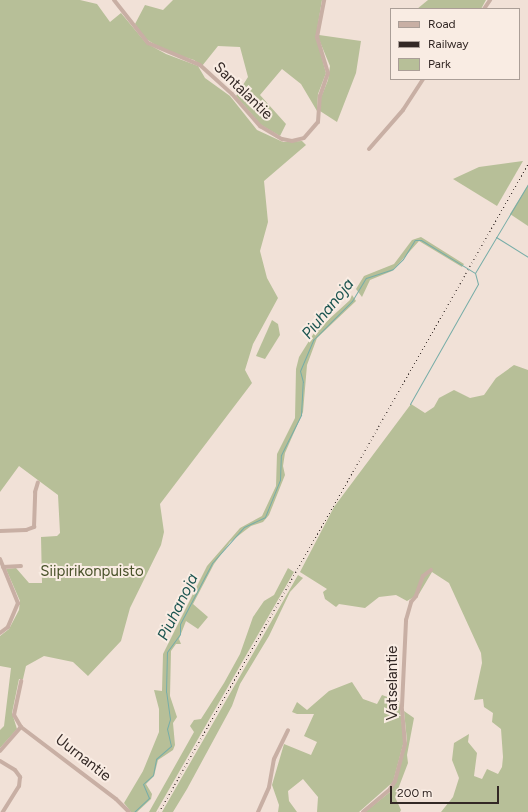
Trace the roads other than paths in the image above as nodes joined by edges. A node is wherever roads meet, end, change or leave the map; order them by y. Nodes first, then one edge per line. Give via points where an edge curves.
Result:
1 (114, 0) edge
2 (324, 0) edge
3 (422, 80) edge
4 (369, 149) dead end
5 (38, 482) dead end
6 (0, 531) edge
7 (0, 559) edge
8 (21, 566) dead end
9 (2, 567) junction
10 (431, 570) dead end
11 (0, 633) edge
12 (21, 681) dead end
13 (21, 727) junction
14 (288, 730) dead end
15 (0, 751) edge
16 (0, 761) edge
17 (3, 812) edge
18 (129, 812) edge
19 (258, 812) edge
20 (363, 812) edge

1 - 2 street, Santalantie via 148,43 200,65 232,94 260,126 282,139 292,141 308,135 318,122 320,96 328,73 317,37
3 - 4 street via 403,110
5 - 6 street via 34,497 34,527 26,530
7 - 9 street
8 - 9 street
9 - 11 street via 18,603 8,626
10 - 20 street, Vatselantie via 423,576 406,620 402,706 405,744 395,782
12 - 13 street via 14,715
13 - 15 street
13 - 18 street, Uurnantie via 111,795
14 - 19 street via 274,759 269,787
16 - 17 street via 15,770 20,777 18,786

